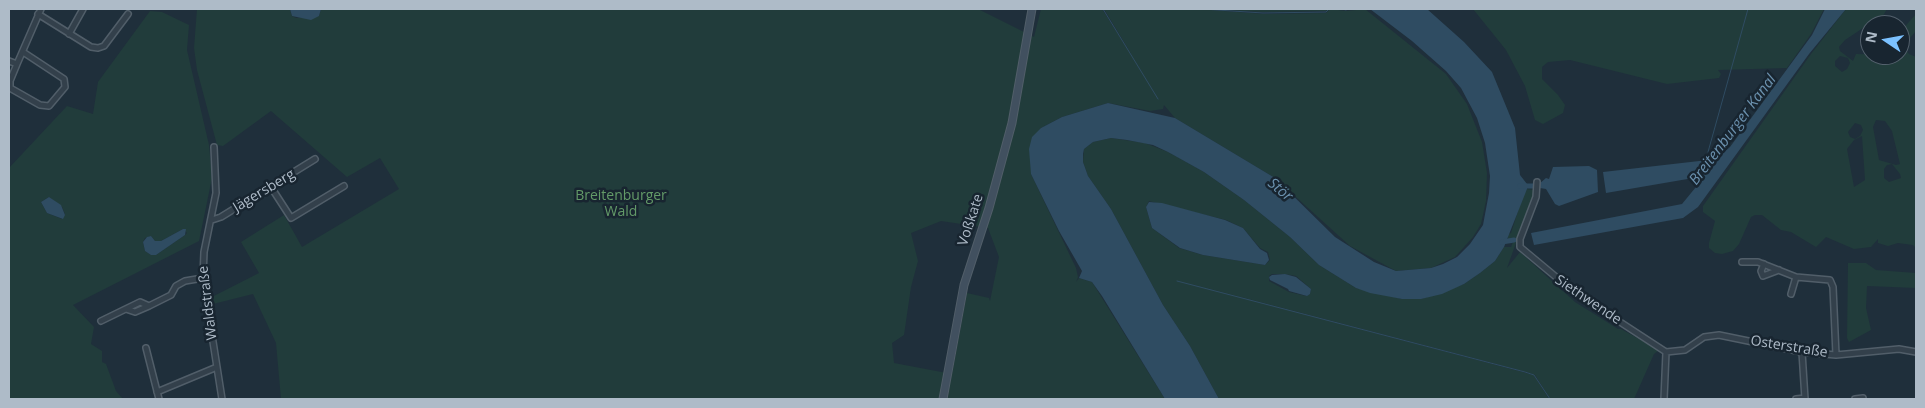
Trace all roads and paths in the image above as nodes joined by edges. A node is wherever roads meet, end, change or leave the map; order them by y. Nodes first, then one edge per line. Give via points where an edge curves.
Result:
1 (83, 9) edge
2 (1032, 9) edge
3 (39, 12) edge
4 (128, 14) dead end
5 (70, 34) junction
6 (23, 52) junction
7 (9, 61) edge
8 (17, 64) junction
9 (214, 147) dead end
10 (315, 160) dead end
11 (1537, 182) dead end
12 (344, 186) dead end
13 (271, 187) junction
14 (212, 220) junction
15 (1742, 262) dead end
16 (1764, 264) junction
17 (1779, 270) junction
18 (1796, 277) junction
19 (203, 278) junction
20 (1791, 294) dead end
21 (101, 321) dead end
22 (146, 348) dead end
23 (1666, 352) junction
24 (1802, 352) junction
25 (1916, 352) edge
26 (1836, 354) junction
27 (216, 367) junction
28 (157, 392) junction
29 (1805, 398) edge
30 (1863, 398) edge
31 (159, 399) edge
32 (222, 399) edge
33 (943, 399) edge
34 (1664, 399) edge
35 (1796, 399) edge
36 (1855, 399) edge

1 - 5 street
2 - 33 main road, Voßkate via 1012,123 964,285
3 - 5 street
3 - 6 street
4 - 5 street via 101,48 91,47
6 - 8 street
6 - 8 street via 64,79 65,87 49,106 40,105 10,88
7 - 8 street
9 - 14 street, Waldstraße via 217,183
10 - 13 street, Jägersberg
11 - 23 street, Siethwende via 1520,239 1522,250 1574,292
12 - 13 street via 291,218
13 - 14 street, Jägersberg
14 - 19 street, Waldstraße via 204,252
15 - 16 street
16 - 17 street
16 - 17 street via 1761,271 1764,276
17 - 18 street
18 - 20 street
18 - 26 street via 1830,280 1832,283
19 - 21 street via 185,281 176,286 171,296 149,306 140,302
19 - 27 street, Waldstraße
22 - 28 street
23 - 24 street, Osterstraße via 1685,350 1704,337 1719,335
23 - 34 street
24 - 26 street, Osterstraße
24 - 29 street
25 - 26 street, Osterstraße via 1899,349
27 - 28 street
27 - 32 street, Waldstraße
28 - 31 street
29 - 35 street
30 - 36 street

